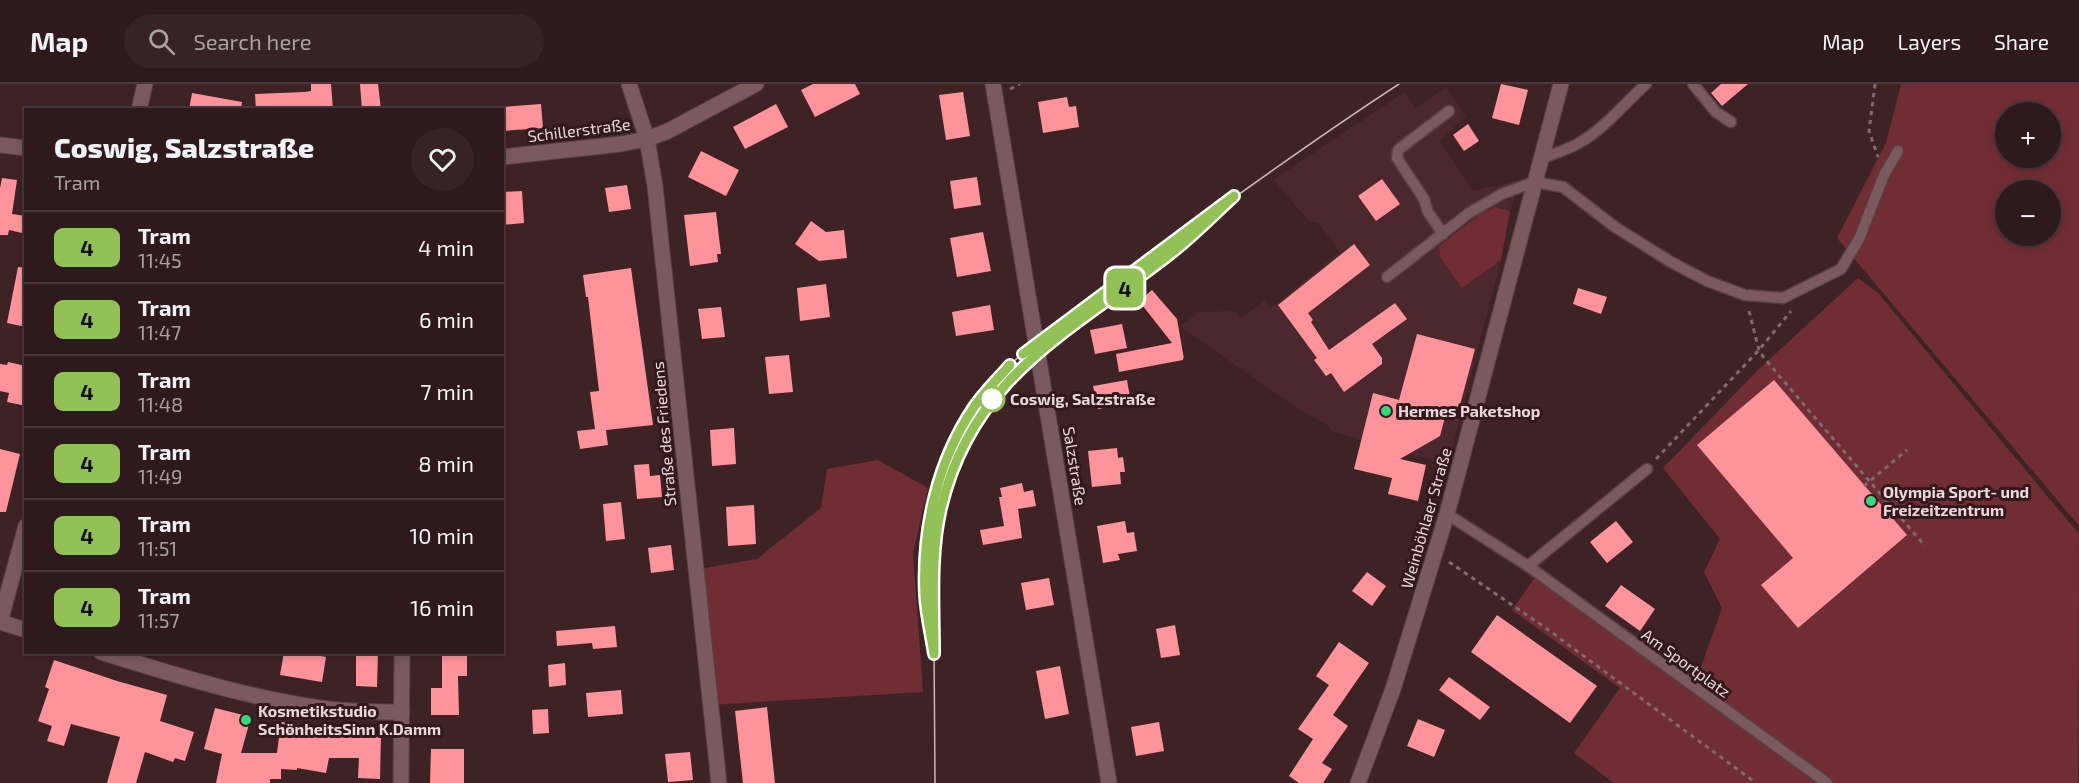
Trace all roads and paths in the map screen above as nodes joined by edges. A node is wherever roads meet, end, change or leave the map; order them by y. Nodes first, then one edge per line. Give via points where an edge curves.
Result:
1 (145, 84) edge
2 (629, 84) edge
3 (756, 84) edge
4 (993, 84) edge
5 (1561, 84) edge
6 (1646, 84) edge
7 (1693, 84) edge
8 (1875, 84) edge
9 (139, 108) edge
10 (1449, 111) dead end
11 (1731, 122) dead end
12 (647, 139) junction
13 (0, 145) edge
14 (24, 148) edge
15 (1898, 151) dead end
16 (504, 157) edge
17 (1540, 159) junction
18 (1884, 176) junction
19 (1534, 182) junction
20 (1443, 234) junction
21 (1387, 277) dead end
22 (1744, 295) junction
23 (1792, 310) dead end
24 (1759, 350) junction
25 (1907, 450) dead end
26 (1647, 469) joint
27 (1869, 481) junction
28 (1864, 486) dead end
29 (1447, 514) junction
30 (24, 533) edge
31 (1925, 546) dead end
32 (1436, 552) junction
33 (1528, 566) junction
34 (0, 622) edge
35 (24, 629) edge
36 (108, 654) edge
37 (402, 654) edge
38 (402, 712) junction
39 (401, 783) edge
40 (719, 783) edge
41 (1109, 783) edge
42 (1358, 783) edge
43 (1756, 783) edge
44 (1827, 783) edge

1 - 9 street
2 - 12 street, Straße des Friedens
3 - 12 street, Schillerstraße
4 - 41 street, Salzstraße
5 - 17 street, Weinböhlaer Straße
6 - 17 lane via 1589,136
7 - 11 lane via 1716,112
8 - 18 path via 1869,131
10 - 20 lane via 1398,150 1397,158
12 - 16 street, Schillerstraße
12 - 40 street, Straße des Friedens via 672,329
13 - 14 street
15 - 18 lane
17 - 19 street, Weinböhlaer Straße
18 - 22 lane via 1859,240 1841,270 1783,298
19 - 20 lane via 1502,194
19 - 22 lane via 1563,188 1671,262
19 - 29 street, Weinböhlaer Straße
20 - 21 lane
22 - 24 path
23 - 24 path
24 - 26 path
24 - 27 path
25 - 27 path
26 - 33 lane
27 - 28 path
27 - 31 path
29 - 32 street, Weinböhlaer Straße
29 - 33 lane, Am Sportplatz
30 - 34 street
32 - 42 street, Weinböhlaer Straße via 1394,689
32 - 43 path
33 - 44 lane, Am Sportplatz
34 - 35 street
36 - 38 street via 267,698 331,709
37 - 38 street
38 - 39 street

